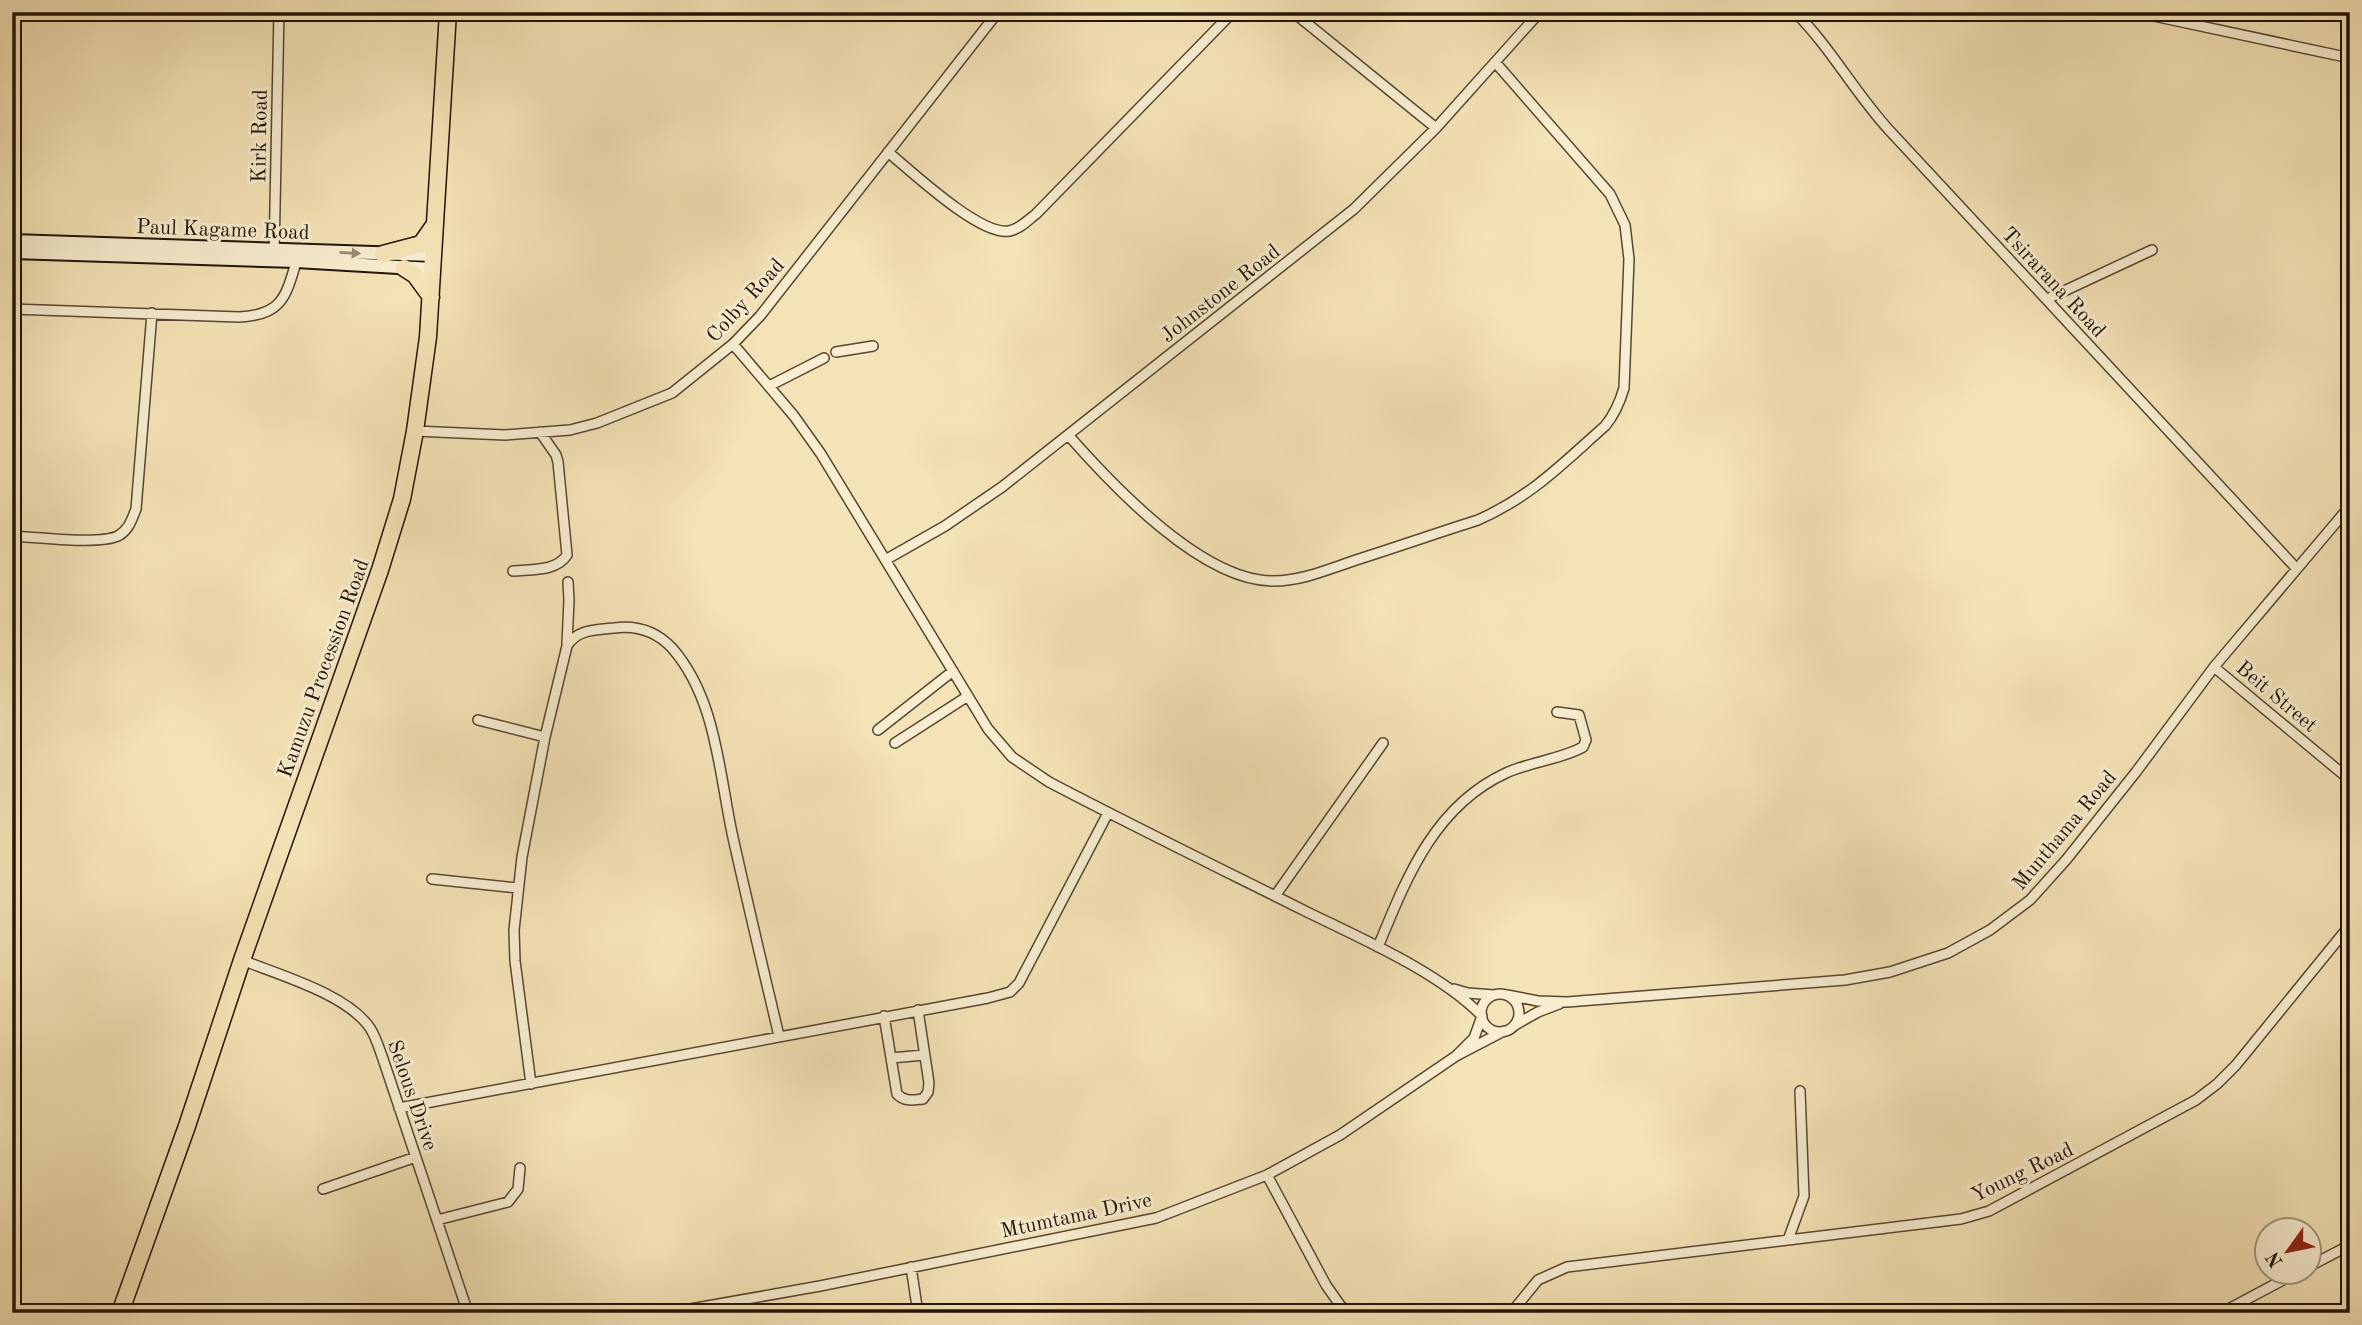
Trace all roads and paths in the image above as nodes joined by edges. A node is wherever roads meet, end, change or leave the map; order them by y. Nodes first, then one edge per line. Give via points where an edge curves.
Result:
1 (279, 12) edge
2 (449, 12) edge
3 (998, 12) edge
4 (1233, 12) edge
5 (1293, 12) edge
6 (1540, 12) edge
7 (1796, 12) edge
8 (2135, 12) edge
9 (2350, 58) edge
10 (1496, 62) junction
11 (1436, 128) junction
12 (888, 152) junction
13 (435, 224) junction
14 (12, 241) edge
15 (2152, 250) dead end
16 (12, 252) edge
17 (383, 254) junction
18 (274, 255) junction
19 (298, 256) junction
20 (433, 262) junction
21 (404, 268) junction
22 (431, 297) junction
23 (2047, 299) junction
24 (12, 309) edge
25 (152, 313) junction
26 (733, 344) junction
27 (873, 346) dead end
28 (836, 352) dead end
29 (824, 358) dead end
30 (769, 386) junction
31 (415, 431) junction
32 (540, 432) junction
33 (1069, 436) junction
34 (2350, 506) edge
35 (12, 536) edge
36 (887, 559) junction
37 (2296, 568) junction
38 (513, 571) dead end
39 (568, 582) dead end
40 (567, 646) junction
41 (2214, 667) junction
42 (953, 671) junction
43 (968, 696) junction
44 (1557, 712) dead end
45 (478, 720) dead end
46 (878, 730) dead end
47 (545, 737) junction
48 (895, 743) dead end
49 (1383, 743) dead end
50 (2350, 780) edge
51 (1108, 813) junction
52 (432, 880) dead end
53 (518, 888) junction
54 (1275, 896) junction
55 (2350, 925) edge
56 (1378, 947) junction
57 (242, 961) junction
58 (1442, 985) junction
59 (1494, 995) junction
60 (1507, 995) junction
61 (1567, 1002) junction
62 (918, 1010) junction
63 (884, 1016) junction
64 (1482, 1016) junction
65 (1515, 1025) junction
66 (1504, 1031) junction
67 (779, 1035) junction
68 (924, 1055) junction
69 (1456, 1056) junction
70 (891, 1058) junction
71 (531, 1084) junction
72 (1800, 1091) dead end
73 (400, 1108) junction
74 (416, 1157) junction
75 (520, 1168) dead end
76 (1267, 1175) junction
77 (323, 1189) dead end
78 (437, 1220) junction
79 (1788, 1240) junction
80 (2350, 1245) edge
81 (2324, 1258) edge
82 (911, 1267) junction
83 (2272, 1286) edge
84 (1338, 1309) edge
85 (120, 1313) edge
86 (468, 1313) edge
87 (668, 1313) edge
88 (918, 1313) edge
89 (1349, 1313) edge
90 (1511, 1313) edge
91 (2221, 1313) edge

1 - 18 street, Kirk Road
2 - 13 highway, Kamuzu Procession Road
3 - 12 street, Colby Road
4 - 12 street via 1036,214 1009,231 995,230 968,216
5 - 11 street
6 - 10 street, Johnstone Road
7 - 23 street, Tsirarana Road via 1875,115
8 - 9 street
10 - 11 street, Johnstone Road
10 - 33 street via 1610,194 1628,241 1625,388 1605,426 1542,482 1478,520 1303,577 1265,580 1229,572 1193,550 1157,523
11 - 33 street, Johnstone Road via 1354,209
12 - 26 street, Colby Road
13 - 17 highway via 421,244
13 - 20 highway, Kamuzu Procession Road
14 - 18 main road, Paul Kagame Road
15 - 23 street
16 - 18 main road
19 -> 17 main road, Paul Kagame Road
17 - 20 main road, Paul Kagame Road
18 - 19 main road, Paul Kagame Road
19 - 21 main road
19 - 25 street via 282,302 262,315
20 - 21 main road
20 - 22 highway, Kamuzu Procession Road
21 - 22 highway
22 - 31 highway, Kamuzu Procession Road
23 - 37 street, Tsirarana Road
24 - 25 street
25 - 35 street via 136,509 128,528 117,536 93,540
26 - 30 street
26 - 32 street, Colby Road via 672,393 652,403 583,428
27 - 28 street
29 - 30 street
30 - 36 street via 821,454
31 - 32 street, Colby Road
31 - 57 highway, Kamuzu Procession Road via 395,525
32 - 38 street via 558,462 567,555 561,564
33 - 36 street, Johnstone Road via 975,506
34 - 37 street, Munthama Road
36 - 42 street
37 - 41 street, Munthama Road
39 - 40 street
40 - 47 street
40 - 67 street via 583,632 636,627 672,648 694,685 713,731
41 - 50 street, Beit Street
41 - 61 street, Munthama Road via 2047,882 2011,915 1970,943 1913,965 1845,980
42 - 43 street
42 - 46 street
43 - 48 street
43 - 51 street via 1012,757
44 - 56 street via 1579,715 1586,740 1583,747 1506,773 1462,804 1419,854
45 - 47 street
47 - 53 street
49 - 54 street
51 - 54 street
51 - 62 street via 1019,983 1001,995
52 - 53 street
53 - 71 street via 515,961
54 - 56 street
55 - 79 street, Young Road via 2235,1065 2196,1100 1989,1211 1961,1219
56 - 58 street
57 - 73 street, Selous Drive via 291,979 355,1012 371,1029
57 - 85 highway, Kamuzu Procession Road
58 - 59 street
58 - 64 street
59 - 60 street
59 - 64 street via 1484,1003
60 - 61 street
60 - 65 street via 1517,1004
61 - 65 street
62 - 63 street
62 - 68 street
63 - 67 street
63 - 70 street
64 - 66 street via 1492,1030
64 - 69 street via 1474,1038
65 - 66 street
66 - 69 street
67 - 71 street
68 - 70 street
68 - 70 street via 928,1092 923,1099 908,1101 897,1094
69 - 76 street, Mtumtama Drive via 1340,1135
71 - 73 street
72 - 79 street via 1804,1196
73 - 74 street, Selous Drive
74 - 77 street
74 - 78 street, Selous Drive
75 - 78 street via 518,1189 508,1202
76 - 82 street, Mtumtama Drive via 1156,1218
76 - 84 street
78 - 86 street, Selous Drive
79 - 90 street, Young Road via 1567,1267 1538,1280
80 - 81 street
82 - 87 street, Mtumtama Drive
82 - 88 street
83 - 91 street
84 - 89 street

